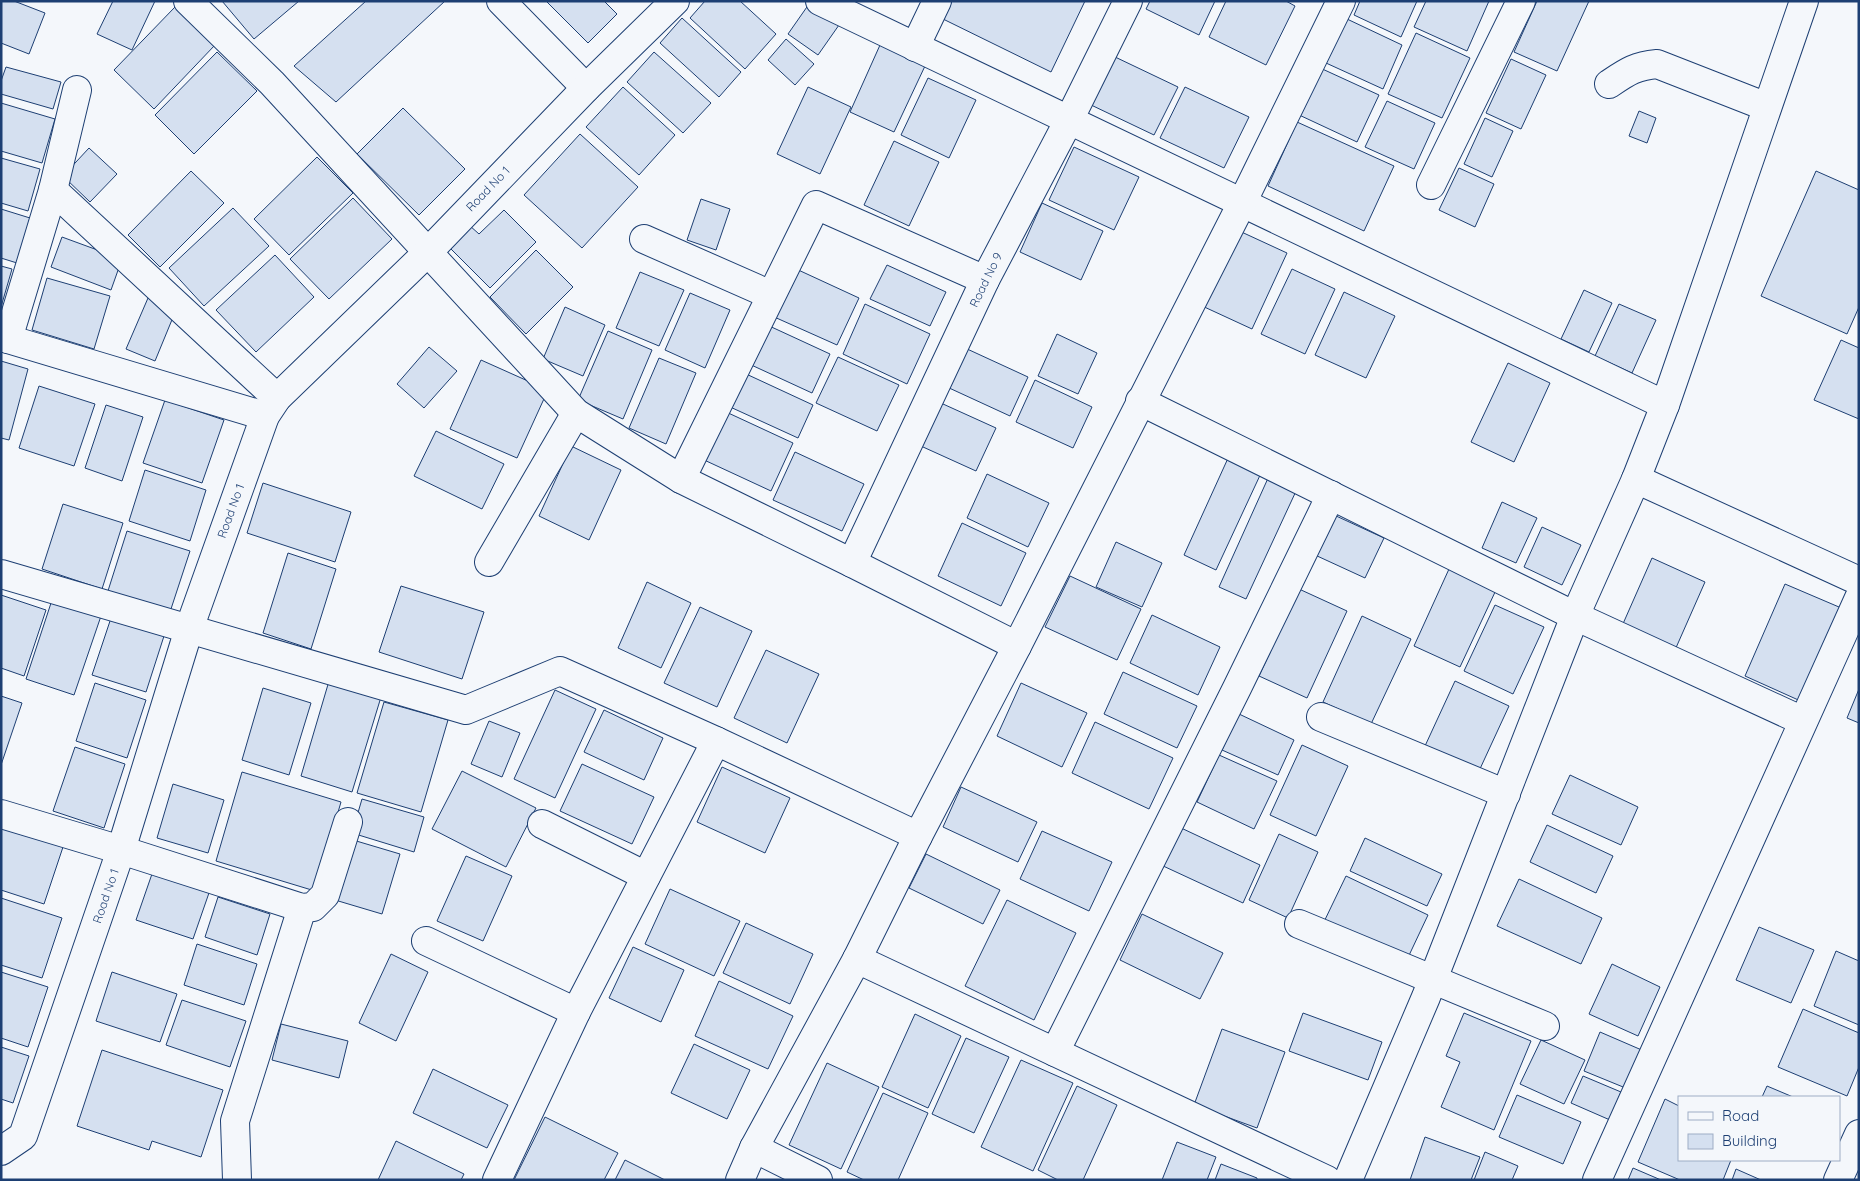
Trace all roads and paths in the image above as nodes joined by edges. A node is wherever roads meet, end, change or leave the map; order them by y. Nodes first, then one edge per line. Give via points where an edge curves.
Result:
1 (188, 1) edge
2 (501, 1) edge
3 (675, 1) edge
4 (820, 1) edge
5 (937, 1) edge
6 (1128, 1) edge
7 (1342, 1) edge
8 (1521, 1) edge
9 (1804, 1) edge
10 (915, 47) junction
11 (1609, 84) dead end
12 (586, 88) junction
13 (77, 90) dead end
14 (1767, 107) junction
15 (1069, 120) junction
16 (1431, 185) dead end
17 (53, 190) junction
18 (1242, 203) junction
19 (644, 239) dead end
20 (428, 252) junction
21 (985, 280) junction
22 (771, 295) junction
23 (5, 338) edge
24 (1140, 400) junction
25 (1665, 405) junction
26 (271, 407) junction
27 (576, 413) junction
28 (1636, 478) junction
29 (681, 479) junction
30 (1331, 495) junction
31 (489, 562) dead end
32 (852, 563) junction
33 (1, 574) edge
34 (1859, 581) edge
35 (1859, 598) edge
36 (1575, 616) junction
37 (189, 628) junction
38 (1017, 646) junction
39 (1321, 718) dead end
40 (1804, 722) junction
41 (716, 741) junction
42 (1506, 794) junction
43 (1, 814) edge
44 (348, 822) dead end
45 (542, 824) dead end
46 (918, 836) junction
47 (121, 850) junction
48 (646, 876) junction
49 (302, 908) junction
50 (1299, 924) dead end
51 (426, 941) dead end
52 (857, 959) junction
53 (1433, 980) junction
54 (576, 1012) junction
55 (1545, 1026) dead end
56 (1055, 1052) junction
57 (1859, 1134) edge
58 (9, 1137) edge
59 (754, 1148) junction
60 (237, 1180) edge
61 (497, 1180) edge
62 (740, 1180) edge
63 (818, 1180) edge
64 (1327, 1180) edge
65 (1348, 1180) edge
66 (1597, 1180) edge
67 (1838, 1180) edge

1 - 20 street via 272,83
2 - 12 street
3 - 12 street, Road No 1
4 - 10 street
5 - 10 street
6 - 15 street, Road No 9
7 - 18 street
8 - 16 street
9 - 14 street
10 - 15 street
11 - 14 street via 1641,65 1657,64
12 - 20 street, Road No 1
13 - 17 street
14 - 25 street
15 - 18 street
15 - 21 street, Road No 9
17 - 23 street
17 - 26 street
18 - 24 street
18 - 25 street
19 - 22 street
20 - 26 street, Road No 1
20 - 27 street
21 - 22 street via 816,205
21 - 32 street, Road No 9
22 - 29 street
23 - 26 street
24 - 30 street
24 - 38 street
25 - 28 street
26 - 37 street, Road No 1
27 - 29 street
27 - 31 street
28 - 34 street
28 - 36 street
29 - 32 street
30 - 36 street
30 - 56 street
32 - 38 street
33 - 37 street
35 - 40 street
36 - 40 street
36 - 42 street
37 - 41 street via 466,710 560,671
37 - 47 street, Road No 1
38 - 46 street
39 - 42 street
40 - 66 street
41 - 46 street
41 - 48 street
42 - 53 street
43 - 47 street
44 - 49 street via 325,894 313,907
45 - 48 street
46 - 52 street
47 - 49 street
47 - 58 street, Road No 1
48 - 54 street
49 - 60 street via 236,1121
50 - 53 street
51 - 54 street
52 - 56 street
52 - 59 street
53 - 55 street
53 - 65 street
54 - 61 street
56 - 64 street
57 - 67 street
59 - 62 street
59 - 63 street

